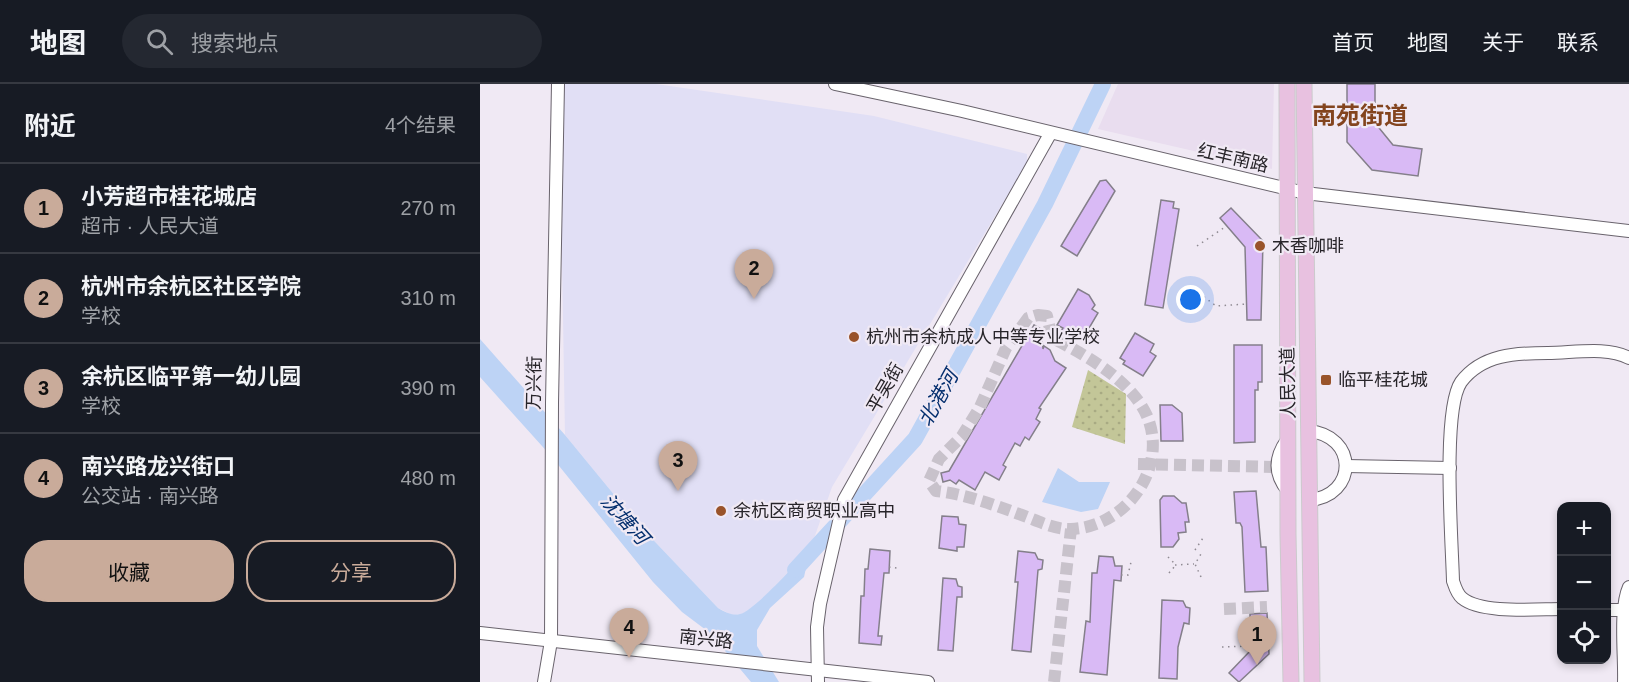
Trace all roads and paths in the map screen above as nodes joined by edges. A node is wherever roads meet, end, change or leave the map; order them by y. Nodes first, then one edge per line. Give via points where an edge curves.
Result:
1 (558, 84) edge
2 (835, 84) edge
3 (1287, 84) edge
4 (1304, 84) edge
5 (1051, 134) junction
6 (1287, 189) junction
7 (1305, 193) junction
8 (1225, 227) dead end
9 (1629, 231) edge
10 (1197, 246) dead end
11 (1199, 293) dead end
12 (1247, 304) dead end
13 (1629, 358) edge
14 (1308, 431) junction
15 (1287, 441) dead end
16 (1346, 466) junction
17 (1450, 468) junction
18 (1288, 491) junction
19 (1309, 500) junction
20 (1205, 535) dead end
21 (1195, 550) dead end
22 (1201, 554) dead end
23 (1168, 557) dead end
24 (1131, 562) dead end
25 (1195, 564) junction
26 (1175, 565) junction
27 (889, 567) dead end
28 (897, 568) dead end
29 (1169, 573) dead end
30 (1121, 575) dead end
31 (1201, 578) dead end
32 (1629, 587) edge
33 (1557, 609) edge
34 (1611, 610) edge
35 (1623, 610) junction
36 (480, 633) edge
37 (1627, 636) edge
38 (551, 641) junction
39 (1251, 646) dead end
40 (1222, 647) dead end
41 (818, 676) edge
42 (544, 682) edge
43 (928, 682) edge
44 (1291, 682) edge
45 (1312, 682) edge
46 (1624, 682) edge

1 - 38 street, 万兴街
2 - 5 street, 红丰南路
3 - 6 main road, 人民大道
4 - 7 main road, 人民大道
5 - 6 street, 红丰南路
5 - 41 street, 平吴街 via 850,484 817,627
6 - 7 street, 红丰南路
6 - 18 main road, 人民大道
7 - 9 street, 红丰南路
7 - 14 main road, 人民大道
8 - 10 path
11 - 12 path via 1216,306
13 - 17 street via 1608,352 1516,353 1480,365 1456,392
14 - 16 street via 1330,437 1339,445
14 - 19 main road, 人民大道
15 - 18 street via 1277,466 1281,483
16 - 17 street
16 - 19 street via 1338,487 1330,495
17 - 33 street via 1453,581 1460,597 1488,608
18 - 44 main road, 人民大道
19 - 45 main road, 人民大道
20 - 21 path
22 - 25 path
23 - 26 path
24 - 30 path via 1128,575
25 - 26 path
25 - 31 path
26 - 29 path
27 - 28 path
32 - 35 street
34 - 35 street
35 - 37 street
36 - 38 street, 南兴路
37 - 46 street
38 - 41 street, 南兴路 via 772,664
38 - 42 street, 万兴街
39 - 40 path
41 - 43 street, 南兴路

